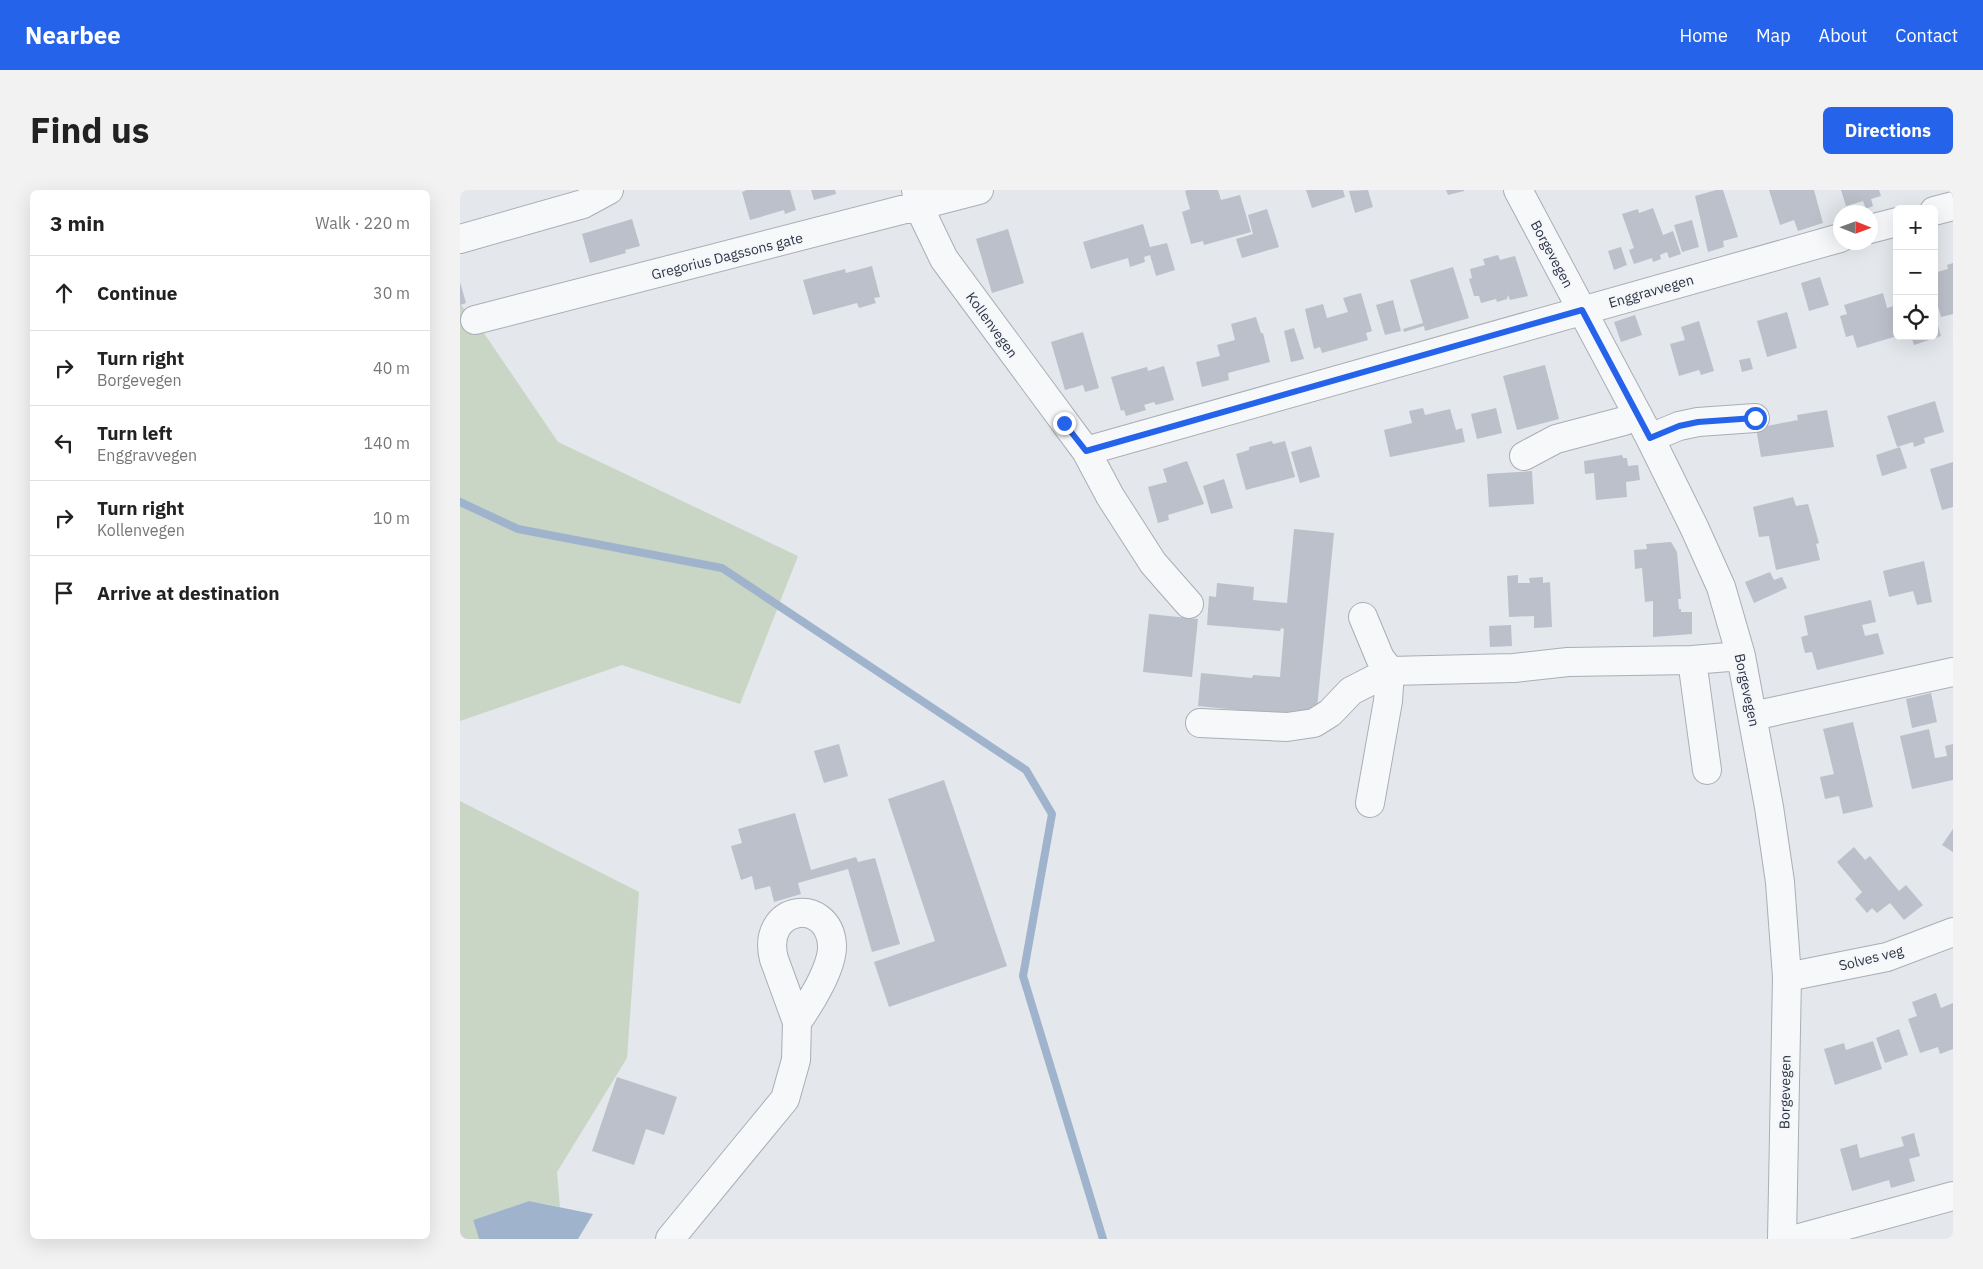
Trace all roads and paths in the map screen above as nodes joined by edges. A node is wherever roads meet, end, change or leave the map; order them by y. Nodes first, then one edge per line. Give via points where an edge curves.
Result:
1 (608, 190) edge
2 (979, 190) edge
3 (1518, 190) edge
4 (918, 199) edge
5 (1953, 206) edge
6 (1938, 210) edge
7 (1893, 223) edge
8 (1878, 227) edge
9 (460, 239) edge
10 (1833, 240) edge
11 (1582, 310) junction
12 (475, 320) dead end
13 (1755, 418) dead end
14 (1644, 426) junction
15 (1086, 451) junction
16 (1524, 456) dead end
17 (1189, 604) dead end
18 (1363, 617) dead end
19 (1741, 656) junction
20 (1692, 660) junction
21 (1390, 671) junction
22 (1953, 672) edge
23 (1753, 716) junction
24 (1200, 723) dead end
25 (1707, 770) dead end
26 (1370, 803) dead end
27 (1953, 932) edge
28 (1787, 978) junction
29 (797, 1022) dead end
30 (1953, 1196) edge
31 (670, 1239) edge
32 (1782, 1239) edge
33 (1796, 1239) edge

1 - 9 street via 583,204
2 - 4 street, Gregorius Dagssons gate
3 - 11 street, Borgevegen
4 - 12 street, Gregorius Dagssons gate
4 - 15 street, Kollenvegen via 944,259
5 - 6 street
7 - 8 street
10 - 11 street, Enggravvegen
11 - 14 street, Borgevegen
11 - 15 street, Enggravvegen
13 - 14 street via 1679,426
14 - 16 street via 1624,421 1556,439
14 - 19 street, Borgevegen via 1721,587
15 - 17 street, Kollenvegen via 1131,532
18 - 21 street via 1380,658
19 - 20 street
19 - 23 street, Borgevegen
20 - 21 street via 1568,662 1514,668
20 - 25 street
21 - 24 street via 1351,691 1330,713 1314,723 1287,727
21 - 26 street via 1388,701
22 - 23 street
23 - 28 street, Borgevegen via 1780,882
27 - 28 street, Solves veg via 1886,957
28 - 32 street, Borgevegen
29 - 31 street via 796,1060 785,1099
30 - 33 street

